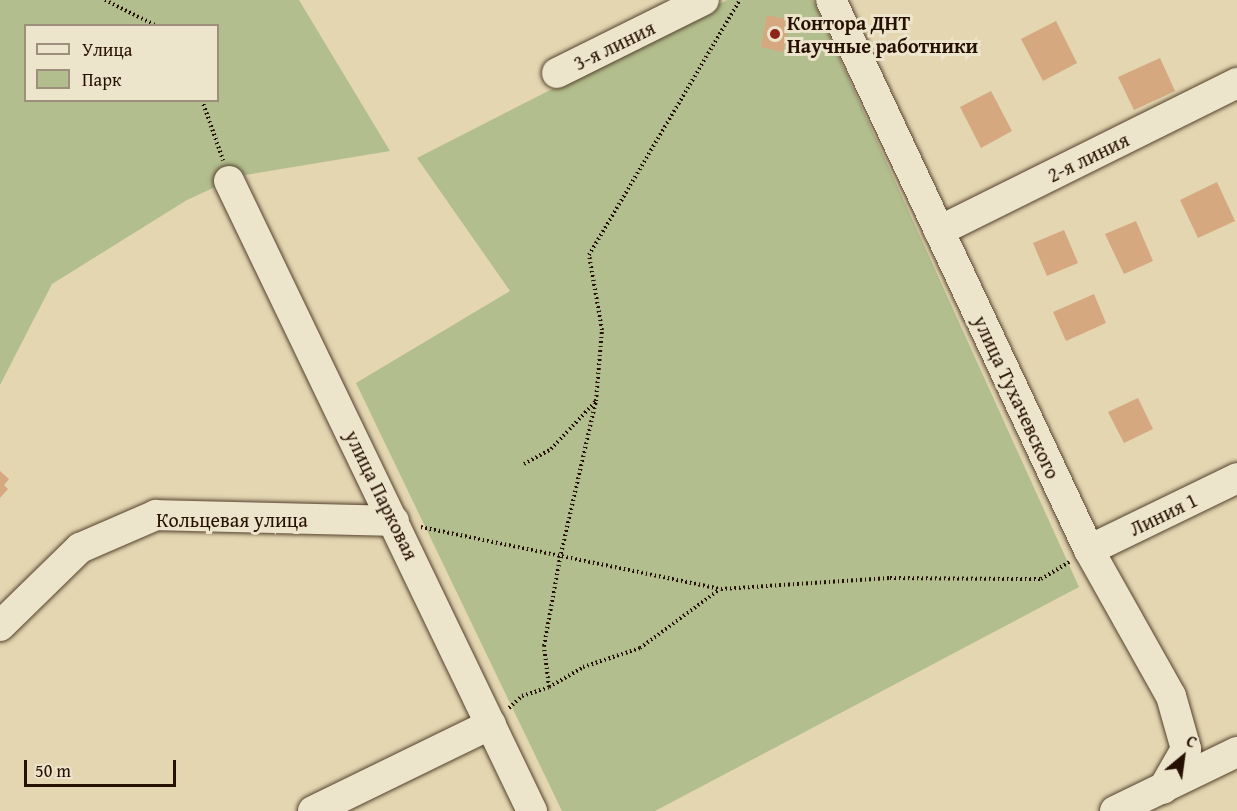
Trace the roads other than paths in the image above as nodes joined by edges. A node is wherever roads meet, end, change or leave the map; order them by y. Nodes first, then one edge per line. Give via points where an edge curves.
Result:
1 (704, 0) edge
2 (831, 0) edge
3 (557, 73) dead end
4 (1237, 83) edge
5 (229, 181) road end
6 (939, 231) junction
7 (1237, 478) edge
8 (394, 521) junction
9 (1089, 550) junction
10 (0, 626) edge
11 (491, 724) junction
12 (1237, 752) edge
13 (1163, 789) junction
14 (313, 811) edge
15 (532, 811) edge
16 (1115, 811) edge

1 - 3 street, 3-я линия
2 - 6 street, улица Тухачевского
4 - 6 street, 2-я линия
5 - 8 street, улица Парковая
6 - 9 street, улица Тухачевского
7 - 9 street, Линия 1
8 - 10 street, Кольцевая улица via 156,515 80,548
8 - 11 street, улица Парковая
9 - 13 street, улица Тухачевского via 1171,696 1186,749
11 - 14 street
11 - 15 street, улица Парковая
12 - 13 street
13 - 16 street

